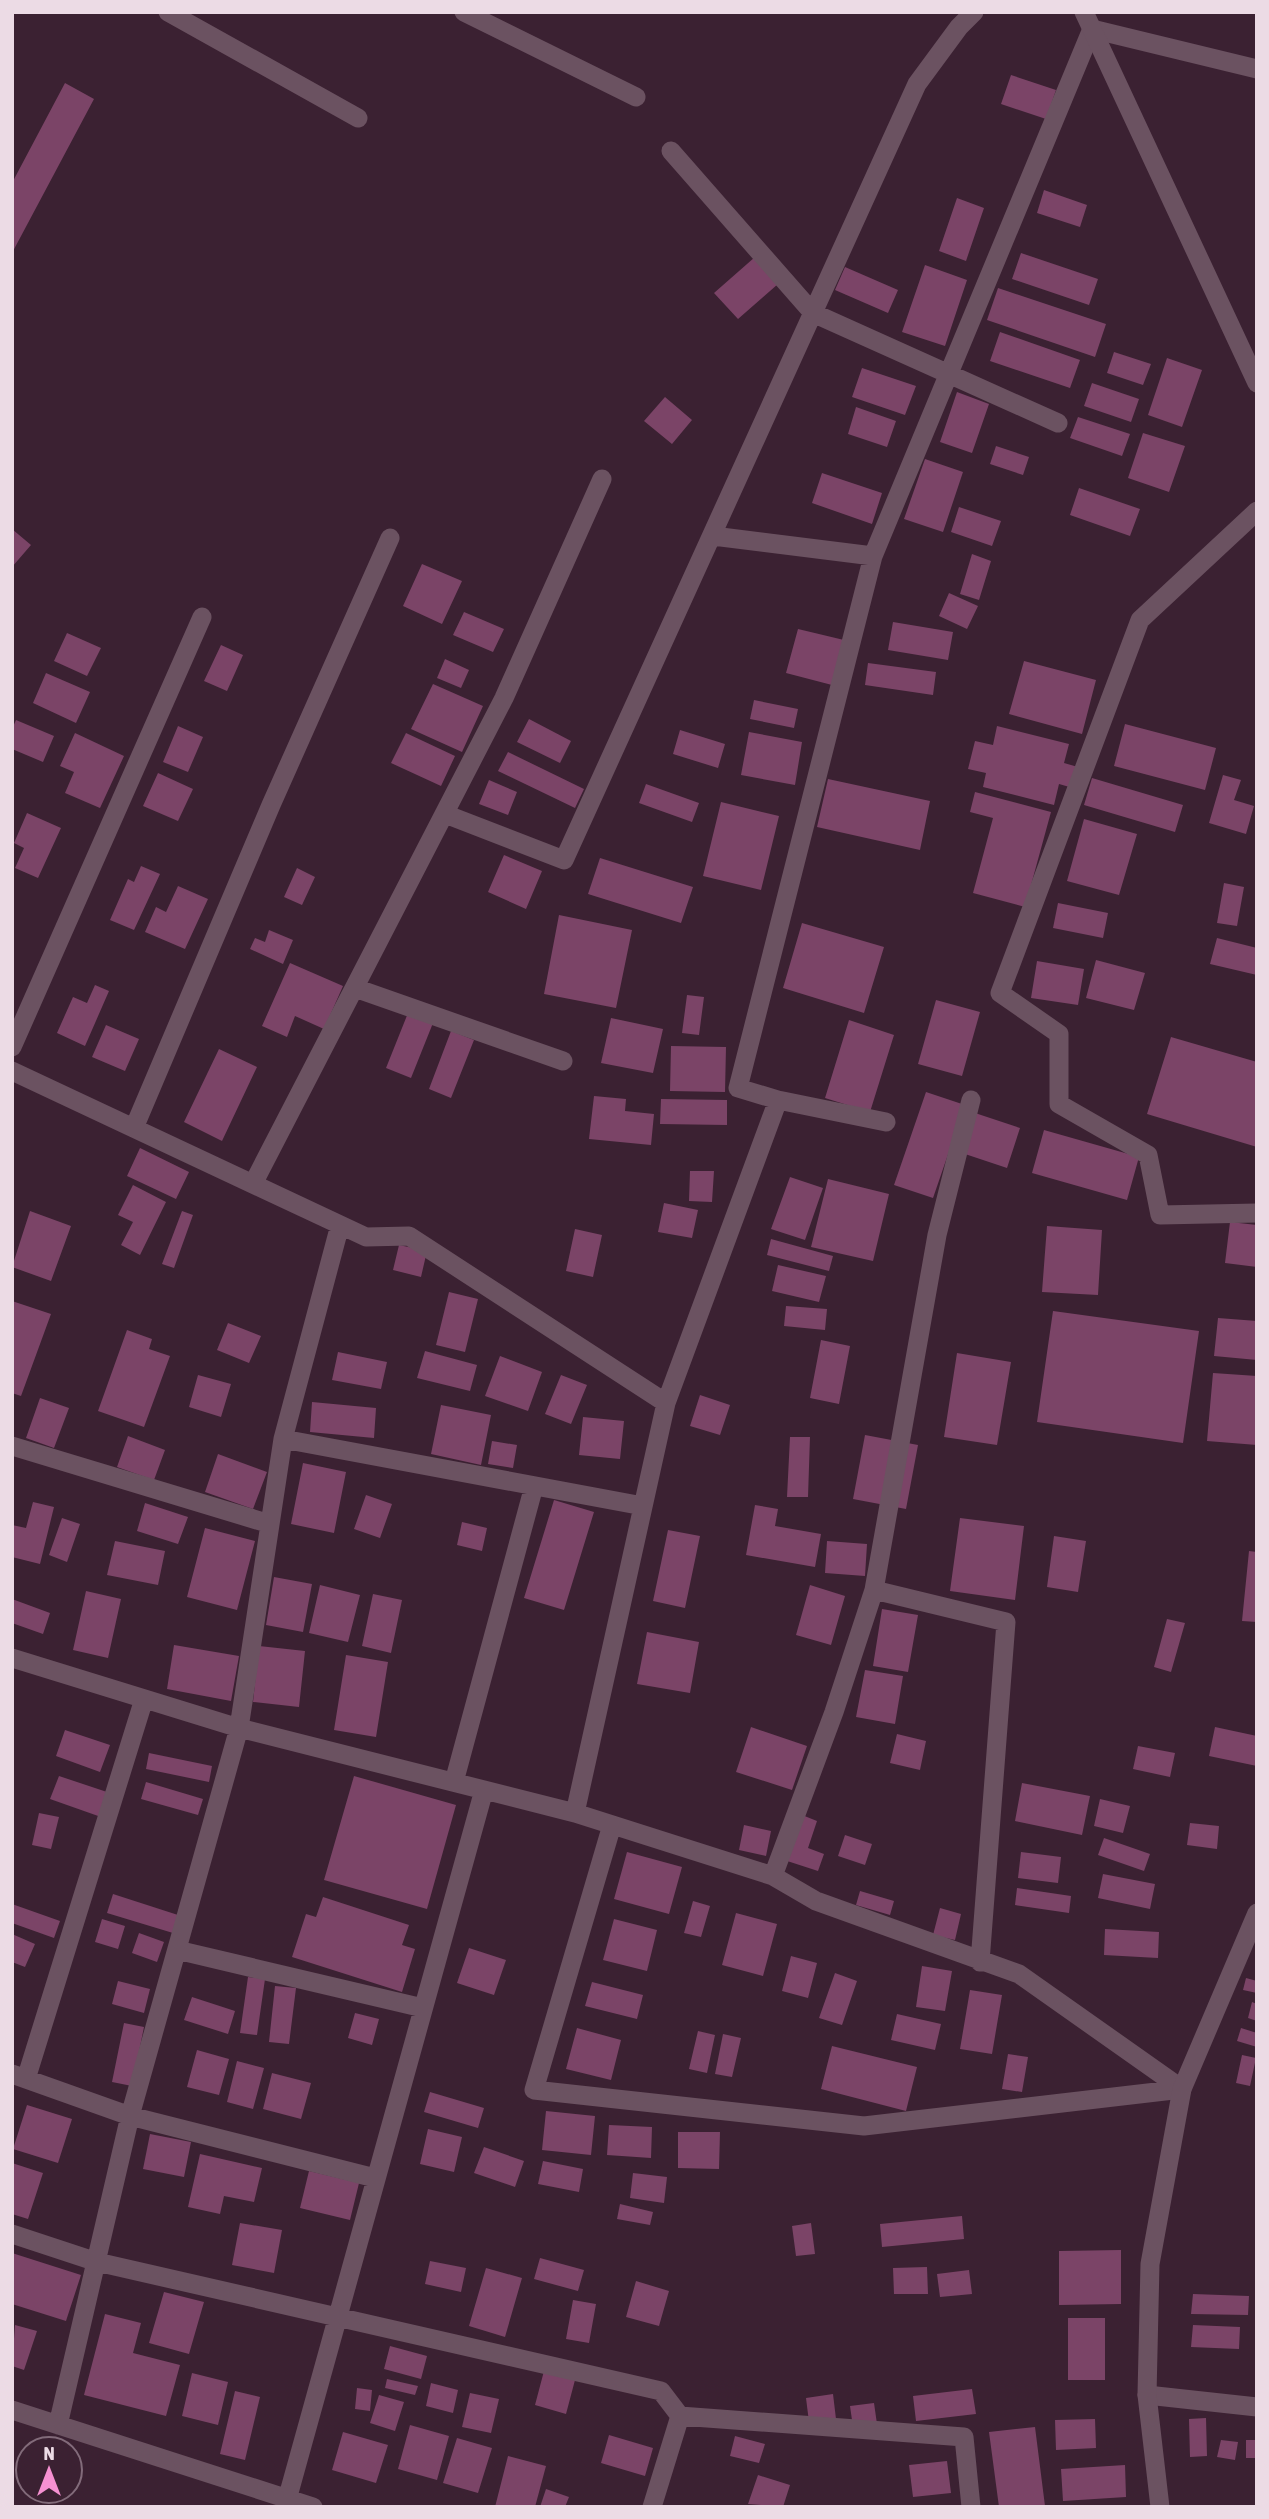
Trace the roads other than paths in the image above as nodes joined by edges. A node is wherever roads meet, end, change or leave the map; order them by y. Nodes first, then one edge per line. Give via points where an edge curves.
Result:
1 (168, 12) edge
2 (464, 12) edge
3 (974, 12) edge
4 (1088, 21) edge
5 (1257, 69) edge
6 (636, 97) dead end
7 (358, 118) dead end
8 (671, 151) dead end
9 (813, 313) junction
10 (949, 374) junction
11 (1257, 383) edge
12 (1058, 422) dead end
13 (602, 479) dead end
14 (1257, 511) edge
15 (713, 536) junction
16 (390, 538) dead end
17 (873, 556) junction
18 (202, 617) dead end
19 (444, 814) junction
20 (355, 988) junction
21 (12, 1047) edge
22 (563, 1061) dead end
23 (12, 1071) edge
24 (778, 1100) junction
25 (971, 1100) dead end
26 (886, 1122) dead end
27 (134, 1128) junction
28 (253, 1184) junction
29 (1257, 1213) edge
30 (340, 1225) junction
31 (666, 1403) junction
32 (283, 1439) junction
33 (12, 1446) edge
34 (534, 1486) junction
35 (643, 1506) junction
36 (270, 1524) junction
37 (874, 1590) junction
38 (12, 1658) edge
39 (144, 1699) junction
40 (239, 1728) junction
41 (454, 1782) junction
42 (484, 1790) junction
43 (575, 1813) junction
44 (612, 1825) junction
45 (772, 1876) junction
46 (1257, 1913) edge
47 (1252, 1933) edge
48 (177, 1950) junction
49 (980, 1962) junction
50 (423, 2008) junction
51 (19, 2076) edge
52 (1182, 2089) junction
53 (130, 2116) junction
54 (375, 2178) junction
55 (12, 2234) edge
56 (97, 2262) junction
57 (336, 2317) junction
58 (1147, 2395) junction
59 (1257, 2407) edge
60 (12, 2410) edge
61 (680, 2416) junction
62 (58, 2425) junction
63 (286, 2503) edge
64 (313, 2507) edge
65 (652, 2507) edge
66 (971, 2507) edge
67 (1160, 2507) edge

1 - 7 street
2 - 6 street
3 - 9 street via 917,84
4 - 5 street
4 - 10 street
4 - 11 street
8 - 9 street
9 - 10 street
9 - 15 street
10 - 12 street
10 - 17 street
13 - 19 street via 503,698
14 - 29 street via 1140,620 1000,993 1059,1034 1059,1104 1148,1155 1160,1215
15 - 17 street
15 - 19 street via 564,860
16 - 27 street
17 - 24 street via 738,1088
18 - 21 street
19 - 20 street
20 - 22 street
20 - 28 street
23 - 27 street
24 - 26 street
24 - 31 street
25 - 37 street via 937,1235
27 - 28 street
28 - 30 street
30 - 31 street via 366,1237 408,1236
30 - 32 street
31 - 35 street
32 - 34 street
32 - 36 street
33 - 36 street
34 - 35 street
34 - 41 street
35 - 43 street
36 - 40 street
37 - 45 street
37 - 49 street via 1006,1622
38 - 39 street
39 - 40 street
39 - 51 street
40 - 41 street
40 - 48 street
41 - 42 street
42 - 43 street
42 - 50 street
43 - 44 street
44 - 45 street
44 - 52 street via 534,2090 864,2126
45 - 49 street via 816,1901
46 - 47 street
47 - 52 street
48 - 50 street
48 - 53 street
49 - 52 street via 1019,1973
50 - 54 street
51 - 53 street
52 - 58 street via 1150,2264
53 - 54 street
53 - 56 street
54 - 57 street
55 - 56 street
56 - 57 street
56 - 62 street
57 - 61 street via 662,2391
57 - 63 street
58 - 59 street
58 - 67 street
60 - 62 street
61 - 65 street
61 - 66 street via 964,2437
62 - 63 street
63 - 64 street

